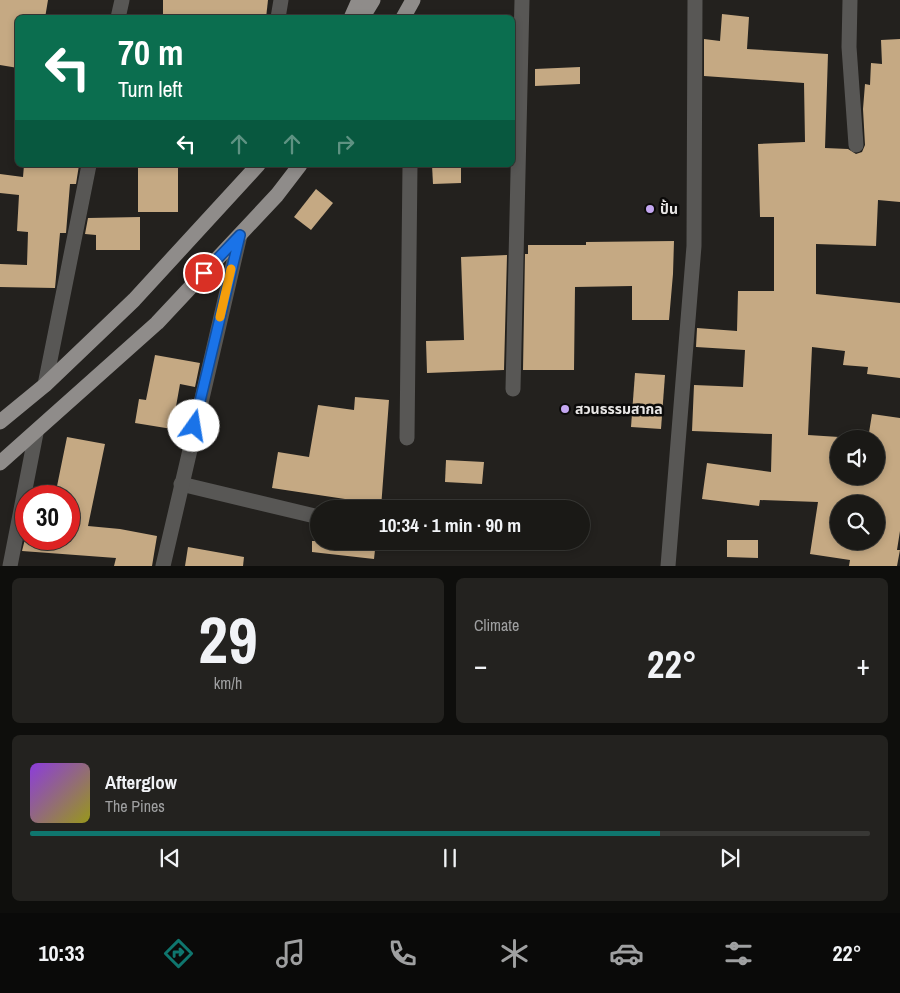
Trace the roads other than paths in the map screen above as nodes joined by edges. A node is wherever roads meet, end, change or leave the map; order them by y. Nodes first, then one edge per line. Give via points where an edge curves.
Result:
1 (122, 0) edge
2 (281, 0) edge
3 (359, 0) edge
4 (373, 0) edge
5 (522, 0) edge
6 (695, 0) edge
7 (850, 0) edge
8 (119, 15) edge
9 (278, 15) edge
10 (352, 15) edge
11 (364, 15) edge
12 (856, 145) dead end
13 (89, 167) edge
14 (255, 167) edge
15 (298, 167) edge
16 (410, 167) edge
17 (240, 235) junction
18 (45, 385) junction
19 (513, 389) dead end
20 (0, 422) edge
21 (36, 434) junction
22 (407, 438) dead end
23 (0, 463) edge
24 (181, 484) junction
25 (310, 516) edge
26 (10, 566) edge
27 (163, 566) edge
28 (668, 566) edge

1 - 8 street
2 - 9 street
3 - 10 main road
4 - 11 main road
5 - 19 street
6 - 28 street via 694,246
7 - 12 street via 849,47
13 - 18 street
14 - 18 main road via 134,300
15 - 17 main road
16 - 22 street
17 - 21 main road via 156,323
17 - 24 street
18 - 20 main road
21 - 23 main road
21 - 26 street
24 - 25 street
24 - 27 street

